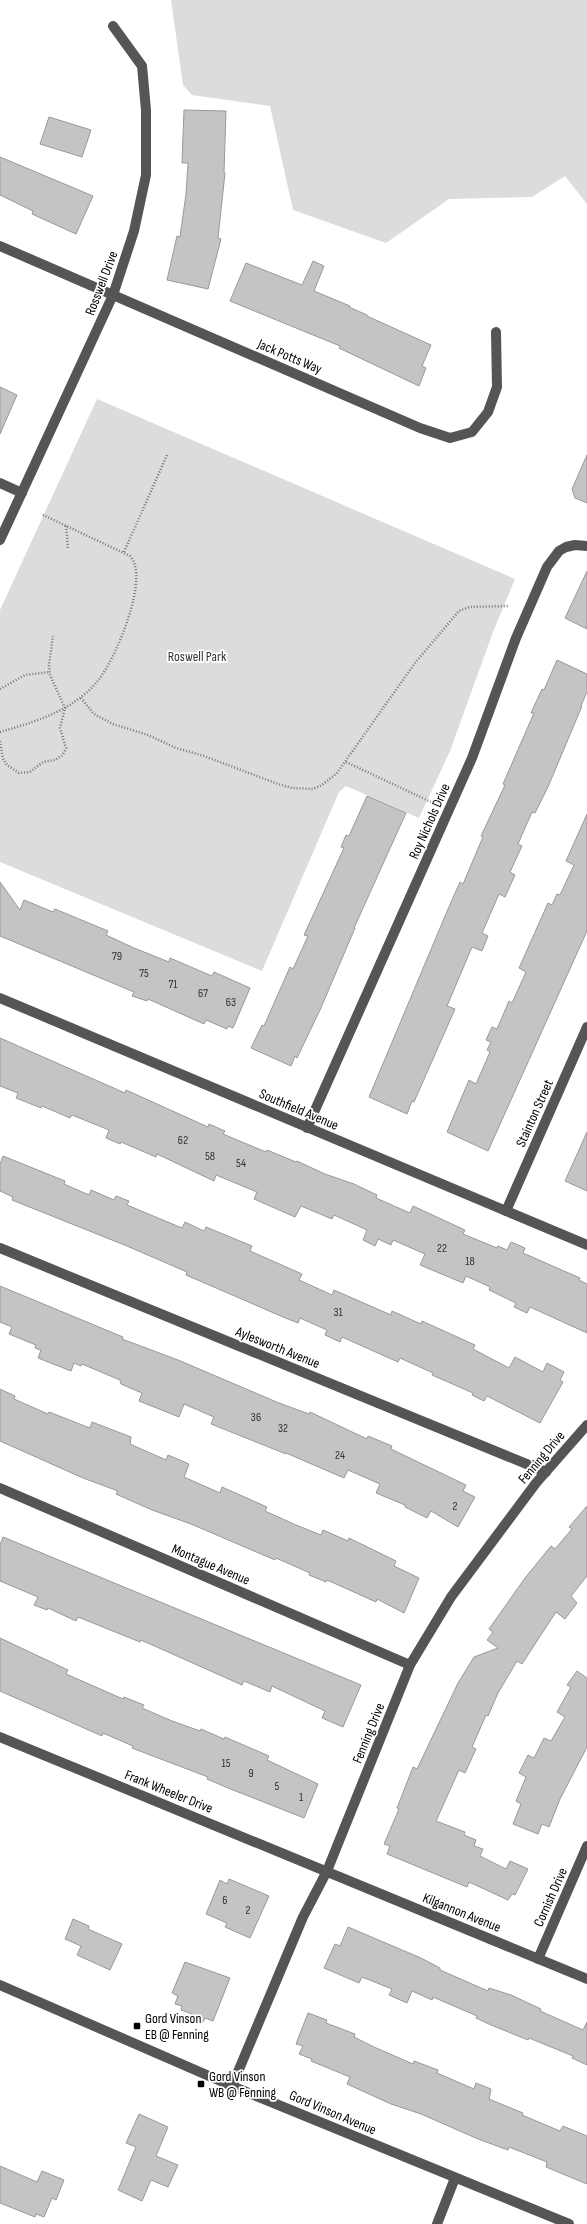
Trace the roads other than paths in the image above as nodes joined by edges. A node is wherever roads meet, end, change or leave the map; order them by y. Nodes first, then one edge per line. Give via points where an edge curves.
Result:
1 (114, 26) dead end
2 (0, 246) edge
3 (113, 296) junction
4 (496, 332) dead end
5 (0, 484) edge
6 (22, 493) junction
7 (0, 540) edge
8 (587, 546) edge
9 (0, 998) edge
10 (587, 1027) edge
11 (307, 1128) junction
12 (506, 1211) junction
13 (587, 1245) edge
14 (0, 1248) edge
15 (587, 1425) edge
16 (546, 1472) junction
17 (0, 1488) edge
18 (410, 1665) junction
19 (0, 1737) edge
20 (587, 1846) edge
21 (327, 1872) junction
22 (538, 1959) junction
23 (587, 1979) edge
24 (0, 1985) edge
25 (232, 2086) junction
26 (455, 2178) junction
27 (437, 2224) edge
28 (569, 2224) edge

1 - 3 street, Rosswell Drive via 142,66 146,110 146,175 134,232
2 - 3 street, Jack Potts Way
3 - 4 street, Jack Potts Way via 420,428 450,438 472,432 488,412 497,387
3 - 6 street, Rosswell Drive
5 - 6 street
6 - 7 street, Rosswell Drive
8 - 11 street, Roy Nichols Drive via 566,546 547,567 516,638 472,758
9 - 11 street, Southfield Avenue
10 - 12 street, Stainton Street
11 - 12 street, Southfield Avenue
12 - 13 street, Southfield Avenue
14 - 16 street, Aylesworth Avenue
15 - 16 street, Fenning Drive
16 - 18 street, Fenning Drive via 451,1597
17 - 18 street, Montague Avenue
18 - 21 street, Fenning Drive
19 - 21 street, Frank Wheeler Drive
20 - 22 street, Cornish Drive
21 - 22 street, Kilgannon Avenue
21 - 25 street, Fenning Drive via 303,1917
22 - 23 street, Kilgannon Avenue
24 - 25 street, Gord Vinson Avenue
25 - 26 street, Gord Vinson Avenue
26 - 27 street
26 - 28 street, Gord Vinson Avenue

